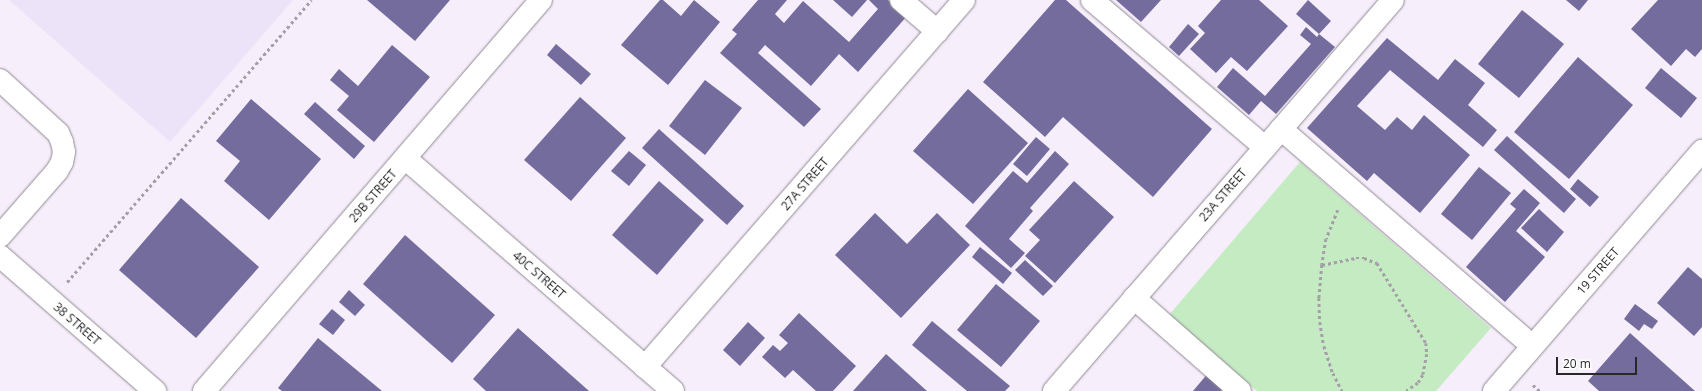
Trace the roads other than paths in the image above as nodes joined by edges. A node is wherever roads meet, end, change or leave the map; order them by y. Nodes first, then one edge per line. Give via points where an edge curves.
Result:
1 (541, 0) edge
2 (901, 0) edge
3 (964, 0) edge
4 (1092, 0) edge
5 (1393, 0) edge
6 (937, 31) junction
7 (0, 80) edge
8 (1281, 129) junction
9 (1265, 147) junction
10 (1702, 151) edge
11 (405, 158) junction
12 (0, 236) edge
13 (0, 256) edge
14 (1134, 298) junction
15 (1532, 346) junction
16 (645, 367) junction
17 (155, 391) edge
18 (204, 391) edge
19 (673, 391) edge
20 (1054, 391) edge
21 (1240, 391) edge
22 (1494, 391) edge

1 - 11 street, 29B STREET
2 - 6 street
3 - 6 street, 27A STREET
4 - 9 street
5 - 8 street, 23A STREET
6 - 16 street, 27A STREET
7 - 12 street via 58,133 64,152 57,171
8 - 9 street, 23A STREET
8 - 15 street
9 - 14 street, 23A STREET
10 - 15 street, 19 STREET
11 - 16 street, 40C STREET
11 - 18 street, 29B STREET
13 - 17 street, 38 STREET
14 - 20 street, 23A STREET
14 - 21 street
15 - 22 street, 19 STREET
16 - 19 street, 40C STREET

